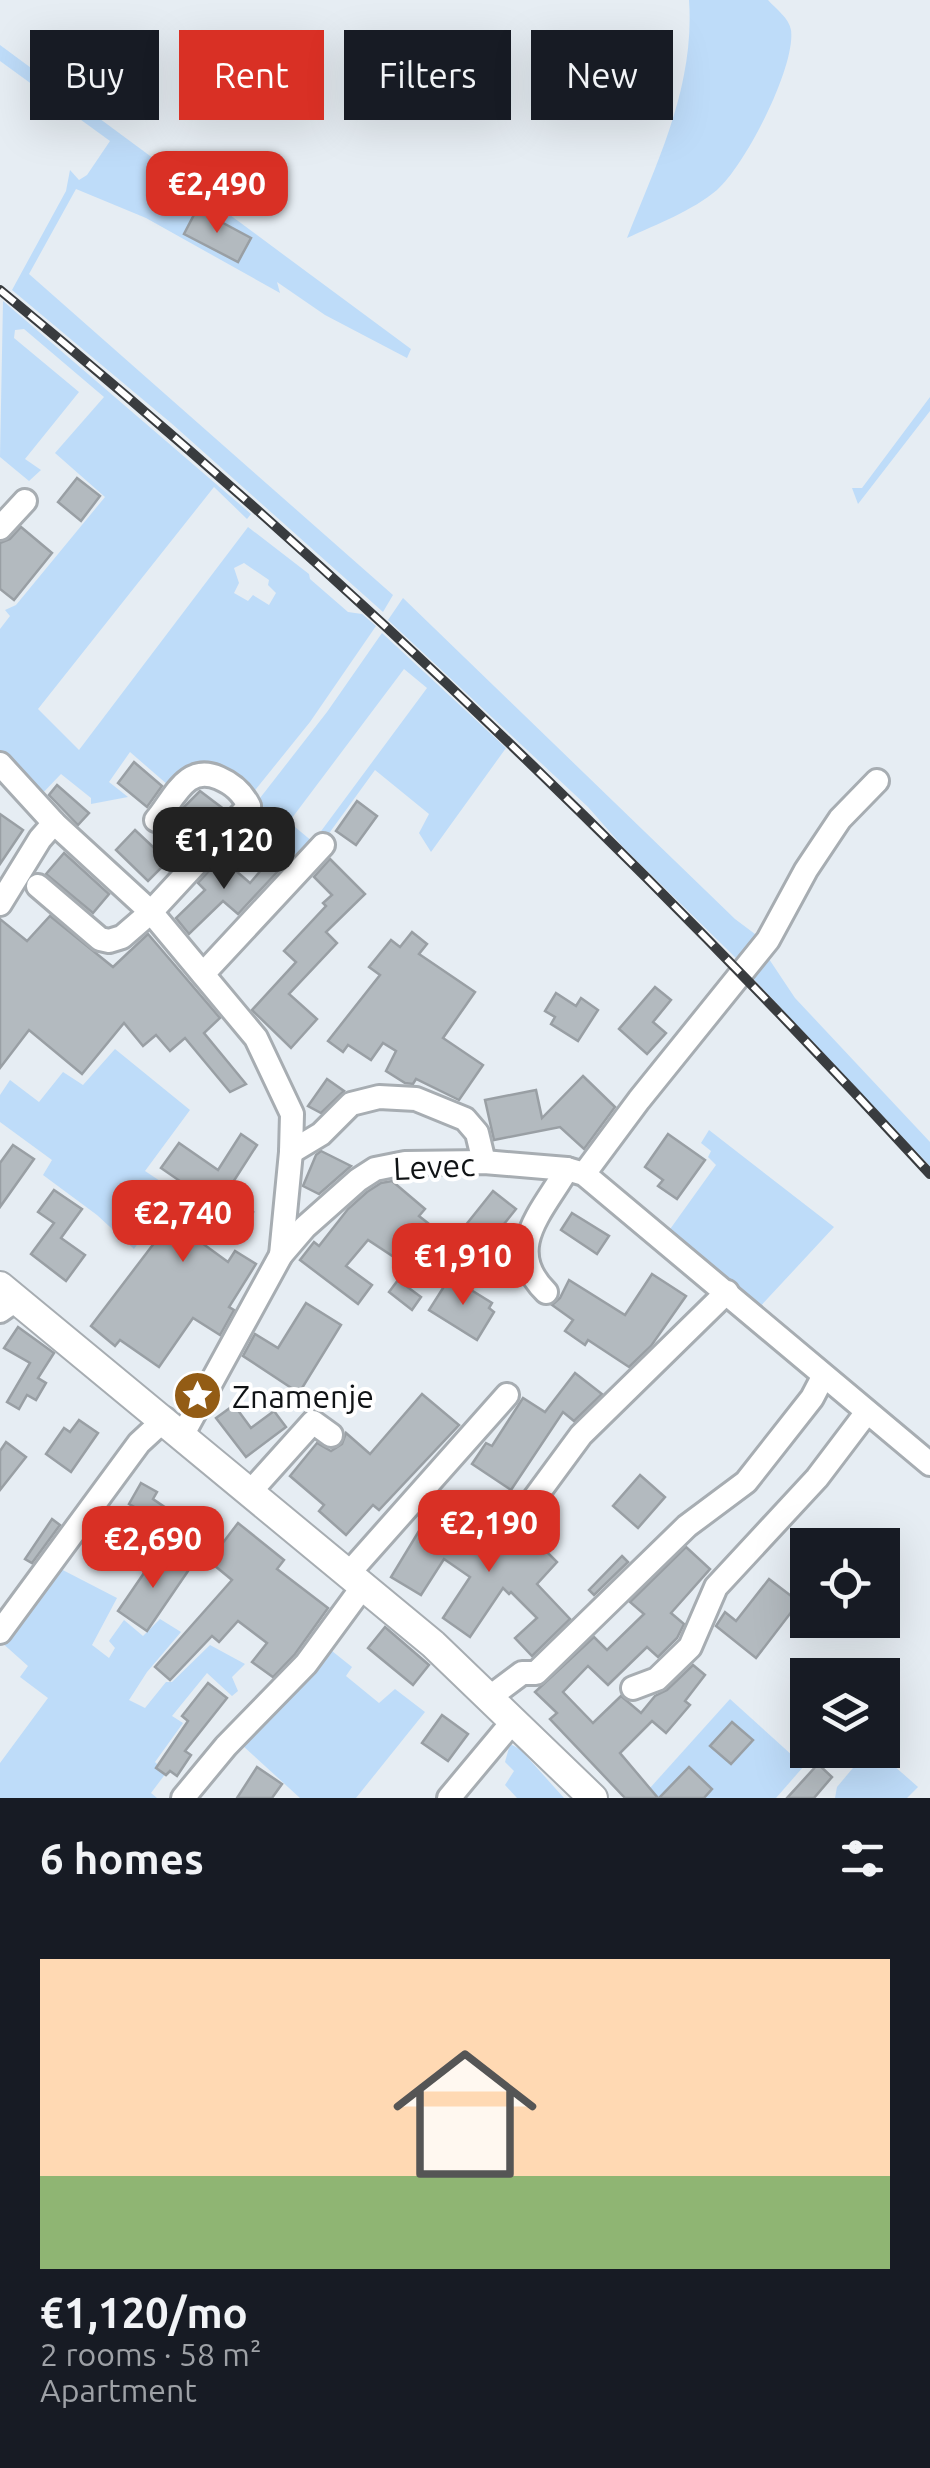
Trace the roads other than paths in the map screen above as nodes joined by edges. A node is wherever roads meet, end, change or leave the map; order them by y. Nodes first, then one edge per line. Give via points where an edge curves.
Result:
1 (25, 502) dead end
2 (0, 528) edge
3 (5, 777) edge
4 (878, 781) dead end
5 (156, 820) dead end
6 (54, 823) junction
7 (323, 844) dead end
8 (38, 886) dead end
9 (0, 904) edge
10 (151, 912) junction
11 (203, 974) junction
12 (292, 1152) junction
13 (484, 1162) junction
14 (576, 1172) junction
15 (281, 1256) junction
16 (546, 1292) dead end
17 (727, 1292) junction
18 (6, 1299) edge
19 (823, 1377) junction
20 (507, 1395) dead end
21 (867, 1412) junction
22 (174, 1427) junction
23 (331, 1435) dead end
24 (930, 1464) edge
25 (251, 1491) junction
26 (528, 1507) dead end
27 (356, 1579) junction
28 (0, 1632) edge
29 (632, 1688) dead end
30 (490, 1697) junction
31 (514, 1720) junction
32 (183, 1798) edge
33 (449, 1798) edge
34 (593, 1798) edge

1 - 2 street
3 - 6 street
4 - 14 street via 840,819 768,940
5 - 10 street via 193,775 230,783 249,806
6 - 9 street
6 - 10 street
7 - 11 street
8 - 10 street via 108,942
10 - 11 street
11 - 12 street via 256,1038 292,1114
12 - 13 street via 351,1104 379,1097 416,1100 466,1119
12 - 15 street
13 - 14 street, Levec
13 - 15 street, Levec via 375,1169 304,1227
14 - 16 street via 527,1237 534,1280
14 - 17 street
15 - 22 street, Levec
17 - 19 street
17 - 26 street via 581,1435
18 - 22 main road
19 - 21 street
19 - 30 street via 746,1482 688,1526 536,1673 522,1673
20 - 27 street
21 - 24 street
21 - 29 street via 817,1478 716,1588 690,1646 657,1679
22 - 25 main road
22 - 28 street, Levec via 139,1443
23 - 25 street via 313,1422
25 - 27 main road
27 - 30 main road
27 - 32 street via 295,1677
30 - 31 main road
31 - 33 street
31 - 34 main road

